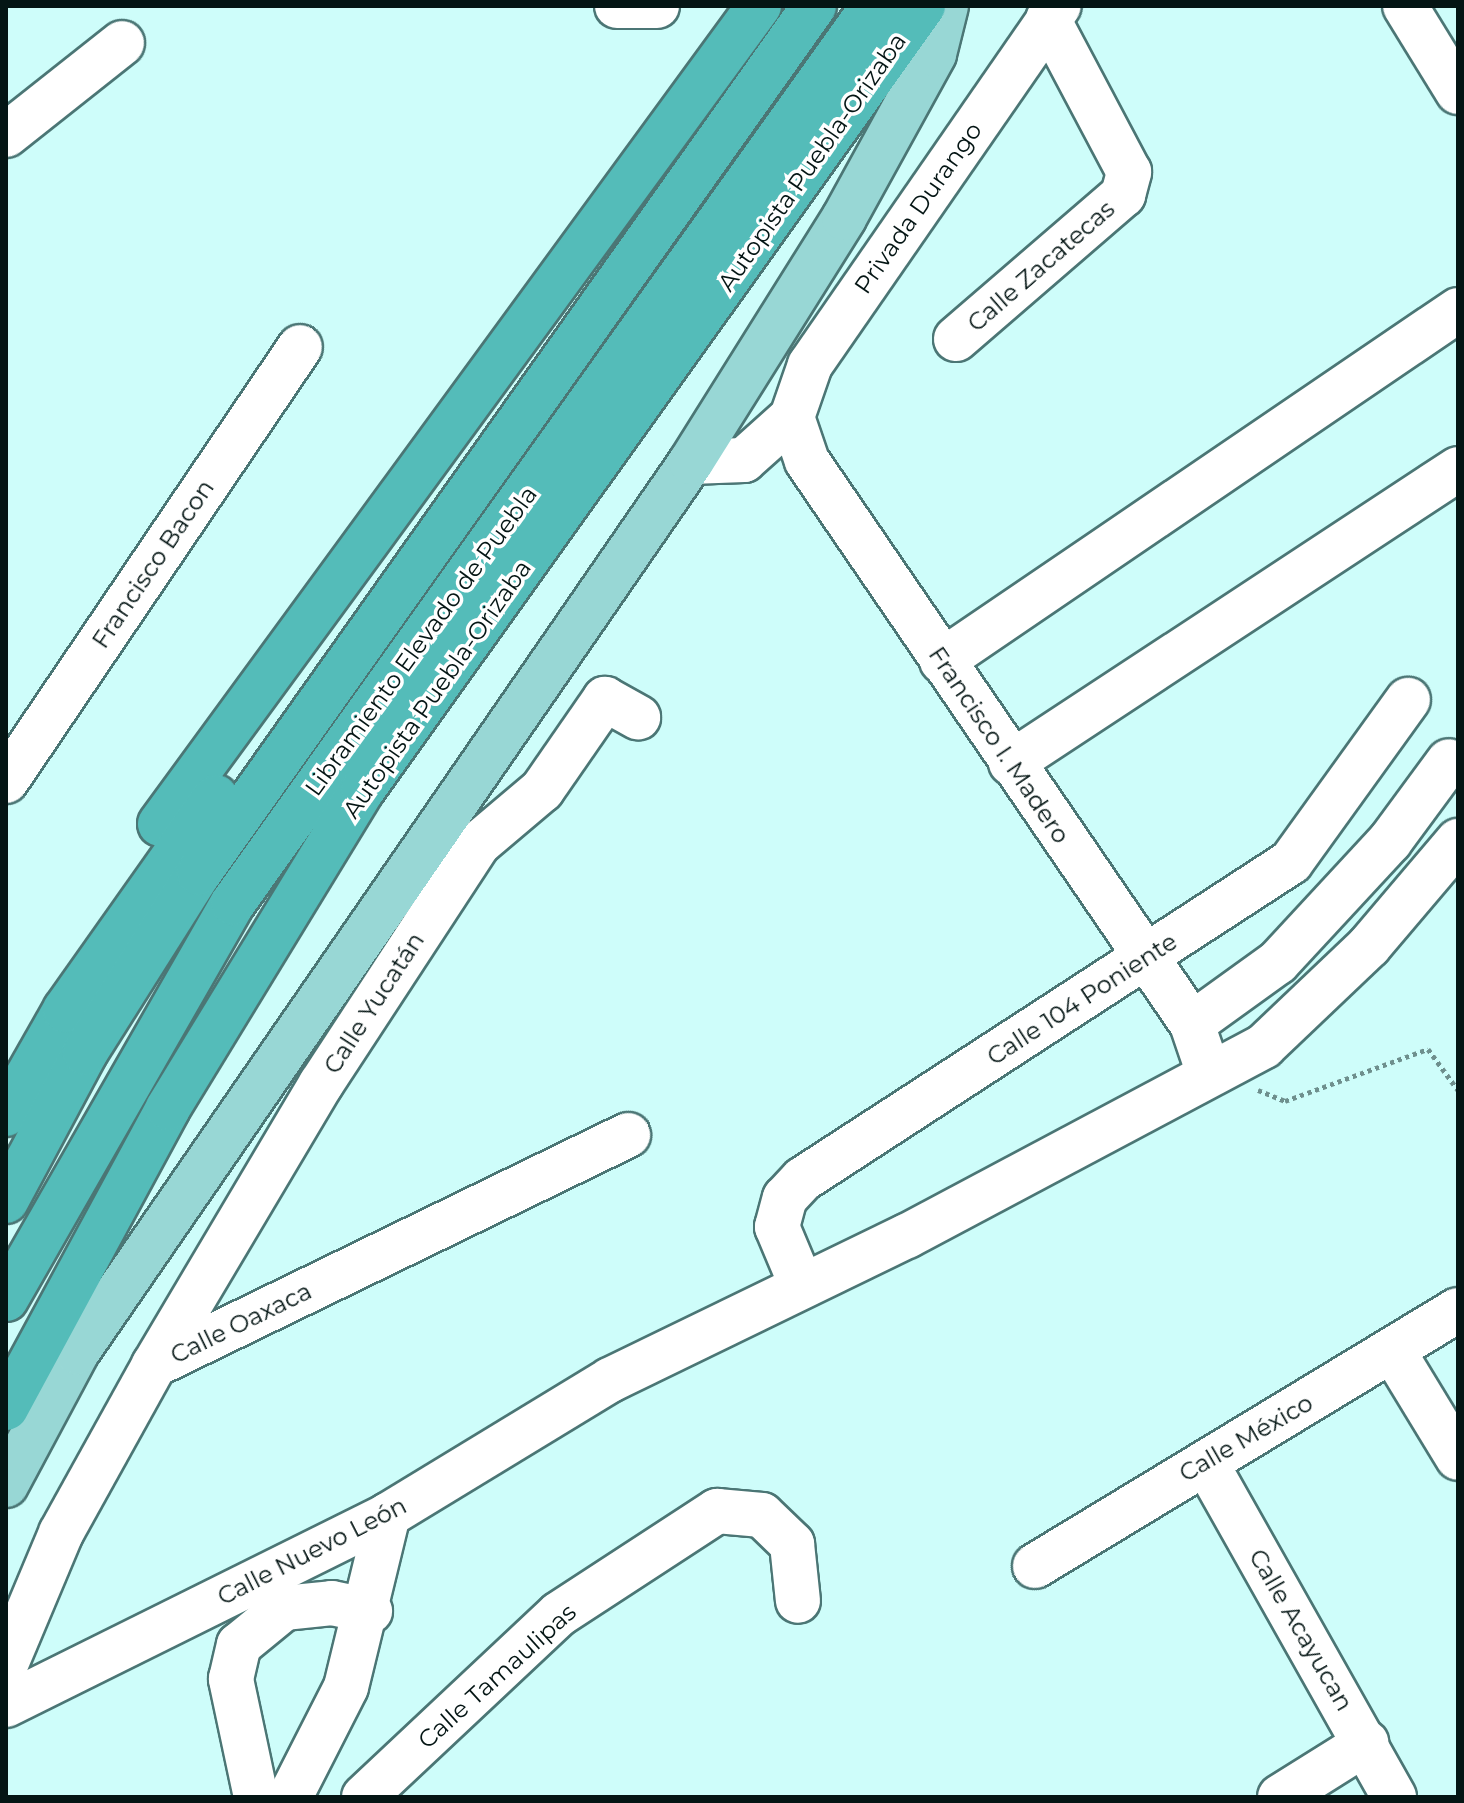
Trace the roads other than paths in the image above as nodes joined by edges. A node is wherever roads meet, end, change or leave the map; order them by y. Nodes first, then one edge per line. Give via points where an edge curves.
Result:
1 (617, 6) edge
2 (657, 6) edge
3 (759, 6) edge
4 (792, 6) edge
5 (814, 6) edge
6 (873, 6) edge
7 (923, 6) edge
8 (946, 6) edge
9 (1405, 6) edge
10 (1054, 13) edge
11 (122, 43) dead end
12 (1458, 92) edge
13 (6, 135) edge
14 (1458, 310) edge
15 (956, 339) dead end
16 (300, 347) dead end
17 (792, 417) junction
18 (691, 462) junction
19 (1458, 469) edge
20 (942, 661) junction
21 (1408, 700) dead end
22 (638, 717) dead end
23 (13, 754) edge
24 (1449, 761) dead end
25 (1011, 763) junction
26 (1458, 841) edge
27 (1144, 959) junction
28 (1192, 1024) junction
29 (6, 1063) edge
30 (1208, 1071) junction
31 (6, 1114) edge
32 (628, 1135) dead end
33 (6, 1201) edge
34 (801, 1284) junction
35 (6, 1299) edge
36 (1458, 1310) edge
37 (1393, 1351) junction
38 (154, 1365) junction
39 (6, 1408) edge
40 (1458, 1458) edge
41 (1206, 1463) junction
42 (6, 1485) edge
43 (388, 1515) junction
44 (1035, 1566) dead end
45 (798, 1601) dead end
46 (370, 1611) junction
47 (6, 1664) edge
48 (6, 1705) edge
49 (1366, 1743) junction
50 (256, 1797) edge
51 (290, 1797) edge
52 (364, 1797) edge
53 (1280, 1797) edge
54 (1394, 1797) edge

1 - 2 street
3 - 29 highway via 226,731
4 - 31 highway via 122,926
5 - 33 highway, Libramiento Elevado de Puebla via 225,834 85,1053
6 - 35 highway, Libramiento Elevado de Puebla via 233,903
7 - 39 highway, Autopista Puebla-Orizaba via 363,789 168,1108
8 - 18 main road via 934,54 844,218
9 - 12 street
10 - 15 street, Calle Zacatecas via 1129,172 1123,195
10 - 17 street, Privada Durango via 810,365
11 - 13 street
14 - 20 street
16 - 23 street, Francisco Bacon
17 - 18 street via 744,460
17 - 20 street, Francisco I. Madero via 807,461
18 - 42 main road via 77,1352
19 - 25 street
20 - 25 street, Francisco I. Madero
21 - 27 street, Calle 104 Poniente via 1291,862
22 - 38 street, Calle Yucatán via 605,699 542,790 478,844 321,1084
24 - 28 street via 1390,841 1278,962
25 - 27 street, Francisco I. Madero
26 - 30 street, Calle Nuevo León via 1320,998 1264,1046
27 - 28 street, Francisco I. Madero
27 - 34 street, Calle 104 Poniente via 803,1179 785,1198 777,1227
28 - 30 street, Francisco I. Madero
30 - 34 street, Calle Nuevo León via 907,1236
32 - 38 street, Calle Oaxaca
34 - 43 street, Calle Nuevo León via 610,1380
36 - 37 street, Calle México
37 - 40 street
37 - 41 street, Calle México
38 - 47 street, Calle Oaxaca via 61,1533
41 - 44 street, Calle México
41 - 49 street, Calle Acayucan
43 - 46 street
43 - 48 street, Calle Nuevo León
45 - 52 street, Calle Tamaulipas via 792,1544 762,1515 717,1511 559,1614
46 - 50 street via 332,1603 284,1608 239,1645 231,1679
46 - 51 street via 346,1687
49 - 53 street
49 - 54 street, Calle Acayucan

